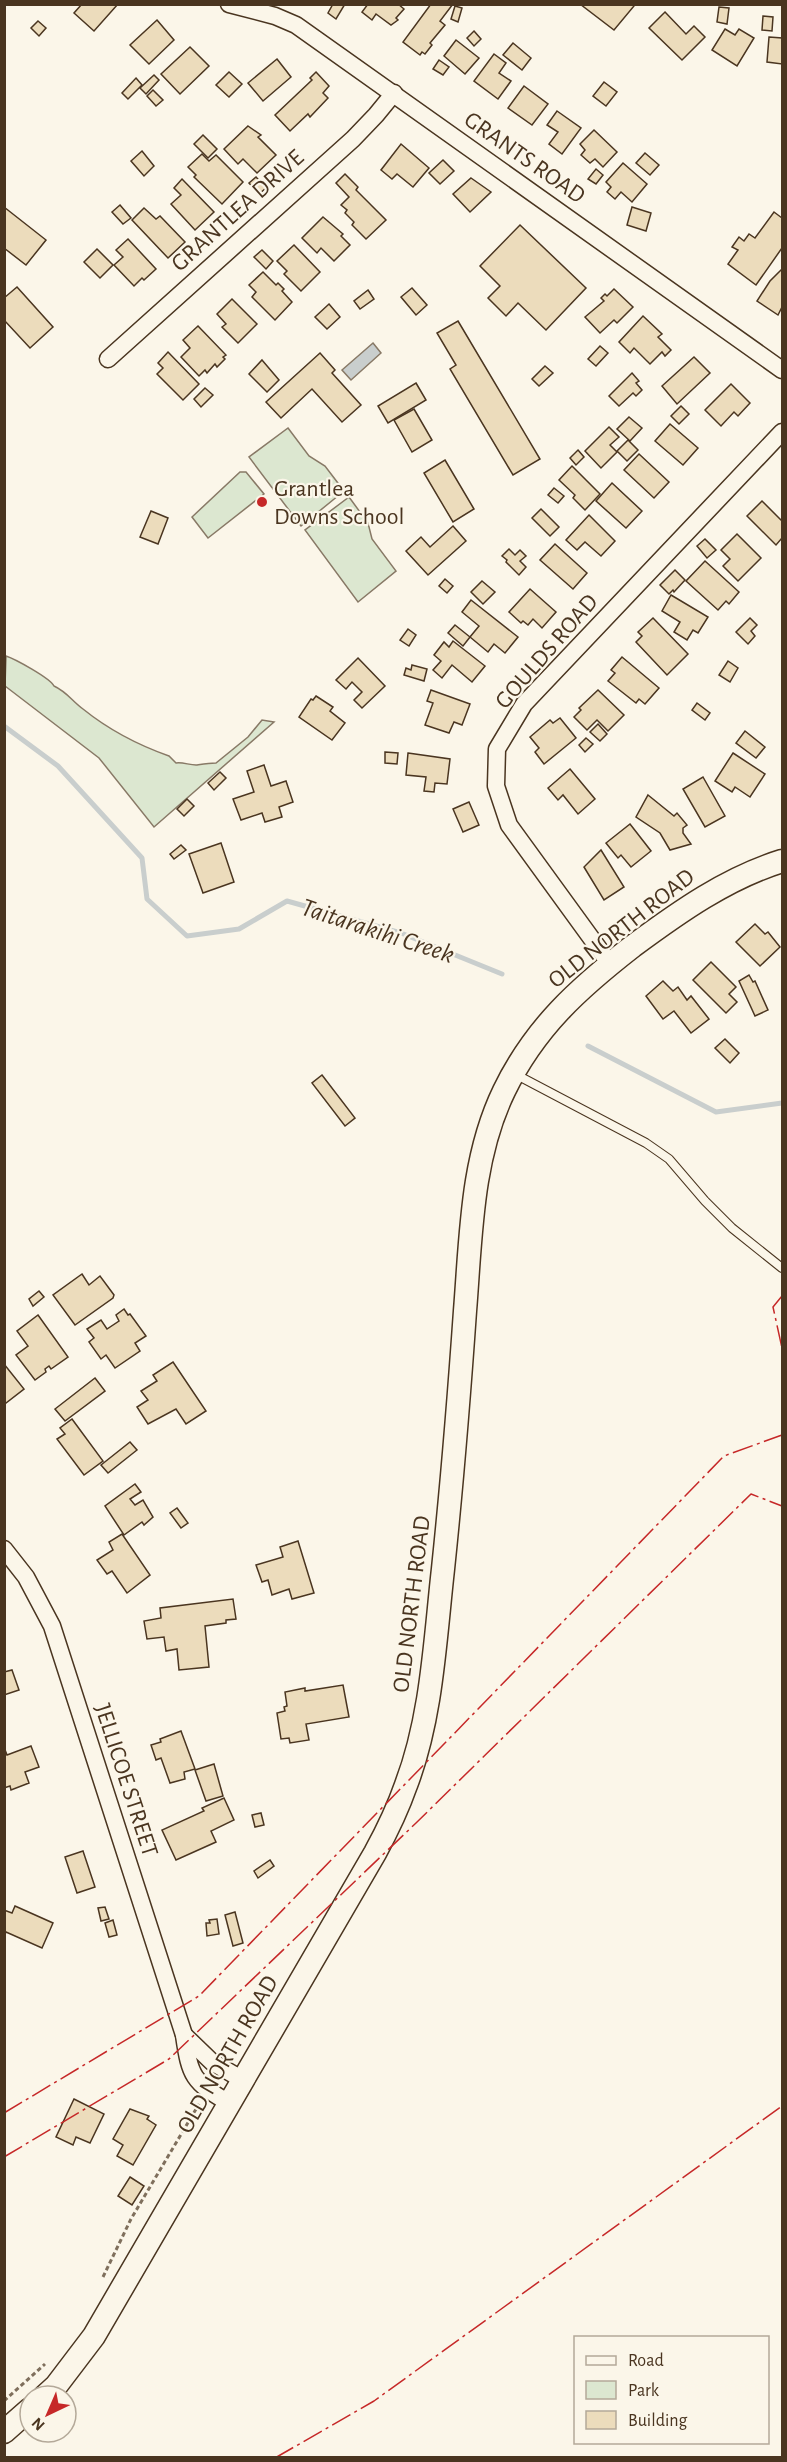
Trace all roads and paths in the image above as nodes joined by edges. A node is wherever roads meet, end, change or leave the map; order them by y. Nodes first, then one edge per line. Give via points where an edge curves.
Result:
1 (229, 4) edge
2 (249, 7) edge
3 (394, 93) junction
4 (108, 359) dead end
5 (783, 370) edge
6 (783, 432) edge
7 (783, 861) edge
8 (610, 964) junction
9 (513, 1073) junction
10 (783, 1268) edge
11 (4, 1549) edge
12 (184, 2035) junction
13 (243, 2080) junction
14 (201, 2101) dead end
15 (230, 2103) junction
16 (99, 2285) dead end
17 (46, 2364) dead end
18 (58, 2384) edge
19 (4, 2401) edge
20 (18, 2420) edge
21 (4, 2432) edge

1 - 2 street, GRANTS ROAD
2 - 3 street, GRANTS ROAD via 296,25
3 - 4 street, GRANTLEA DRIVE via 365,128
3 - 5 street, GRANTS ROAD
6 - 8 street, GOULDS ROAD via 524,704 497,749 496,786 509,825
7 - 8 street, OLD NORTH ROAD via 716,889
8 - 9 street, OLD NORTH ROAD via 560,1008
9 - 10 lane via 669,1159 732,1228
9 - 13 street, OLD NORTH ROAD via 495,1111 474,1200 454,1462 434,1650 421,1731 407,1782 387,1830
11 - 12 street, JELLICOE STREET via 26,1577 52,1626
12 - 13 street, JELLICOE STREET via 212,2062
12 - 15 street, JELLICOE STREET via 194,2078
13 - 15 street, OLD NORTH ROAD
14 - 16 path via 131,2219
15 - 18 street, OLD NORTH ROAD via 94,2336
17 - 19 path
20 - 21 street

